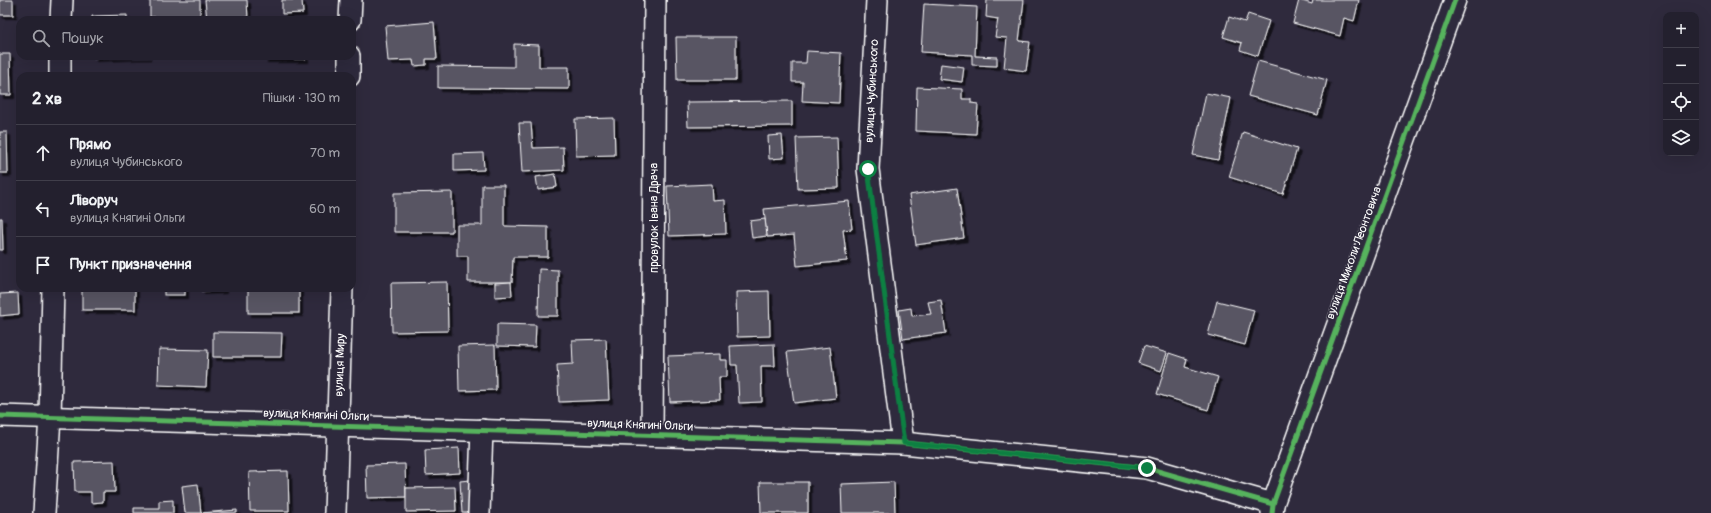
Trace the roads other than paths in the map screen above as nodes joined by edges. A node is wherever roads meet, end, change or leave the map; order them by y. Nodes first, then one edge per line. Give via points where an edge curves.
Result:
1 (62, 0) edge
2 (351, 0) edge
3 (655, 0) edge
4 (877, 0) edge
5 (1455, 0) edge
6 (61, 16) edge
7 (350, 16) edge
8 (60, 60) edge
9 (349, 60) edge
10 (60, 72) edge
11 (349, 72) edge
12 (53, 292) edge
13 (342, 292) edge
14 (0, 416) edge
15 (50, 417) junction
16 (338, 426) junction
17 (482, 430) junction
18 (652, 435) junction
19 (904, 443) junction
20 (1272, 508) edge
21 (44, 513) edge
22 (335, 513) edge
23 (479, 513) edge

1 - 6 street
2 - 7 street
3 - 18 street, провулок Івана Драча
4 - 19 street, вулиця Чубинського via 868,169
5 - 20 street, вулиця Миколи Леонтовича
8 - 10 street
9 - 11 street
12 - 15 street
13 - 16 street, вулиця Миру
14 - 15 street, вулиця Княгині Ольги
15 - 16 street, вулиця Княгині Ольги
15 - 21 street
16 - 17 street, вулиця Княгині Ольги
16 - 22 street, вулиця Миру
17 - 18 street, вулиця Княгині Ольги
17 - 23 street
18 - 19 street, вулиця Княгині Ольги
19 - 20 street, вулиця Княгині Ольги via 1147,468

